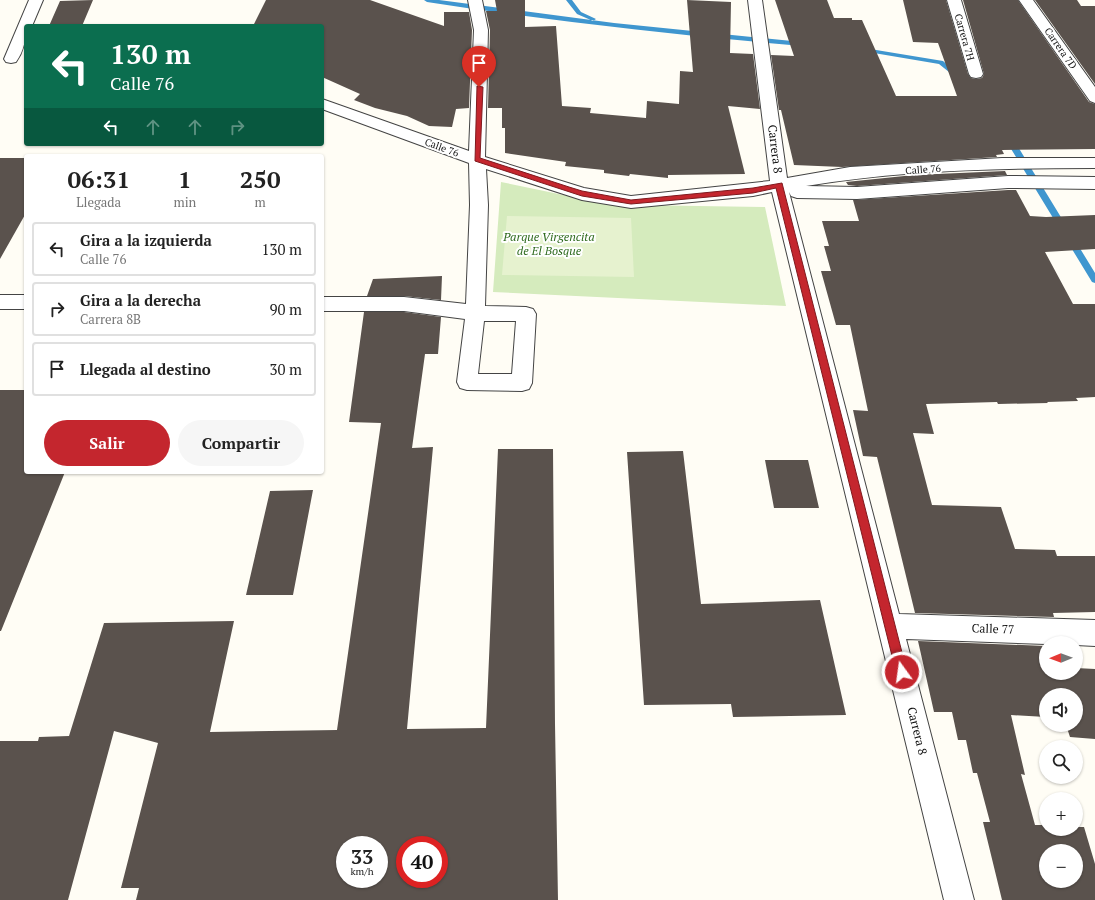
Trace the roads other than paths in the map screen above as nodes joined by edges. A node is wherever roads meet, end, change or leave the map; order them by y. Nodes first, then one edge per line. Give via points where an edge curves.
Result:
1 (36, 0) edge
2 (475, 0) edge
3 (755, 0) edge
4 (954, 0) edge
5 (1026, 0) edge
6 (26, 24) edge
7 (24, 30) edge
8 (12, 59) edge
9 (976, 74) dead end
10 (1095, 98) edge
11 (324, 105) edge
12 (477, 160) junction
13 (1095, 163) edge
14 (1095, 183) edge
15 (780, 188) junction
16 (0, 302) edge
17 (24, 302) edge
18 (324, 304) edge
19 (890, 626) junction
20 (1095, 633) edge
21 (959, 900) edge

1 - 6 street
2 - 12 street via 481,30
3 - 15 street, Carrera 8
4 - 9 street, Carrera 7H
5 - 10 street, Carrera 7D
7 - 8 street
11 - 12 street, Calle 76
12 - 15 street, Calle 76 via 582,194 631,202
12 - 18 street via 479,205 475,313 404,304
13 - 15 street, Calle 76 via 1002,163 850,173
14 - 15 street, Calle 76 via 1008,182 857,193
15 - 19 street, Carrera 8
16 - 17 street
19 - 20 street, Calle 77
19 - 21 street, Carrera 8

